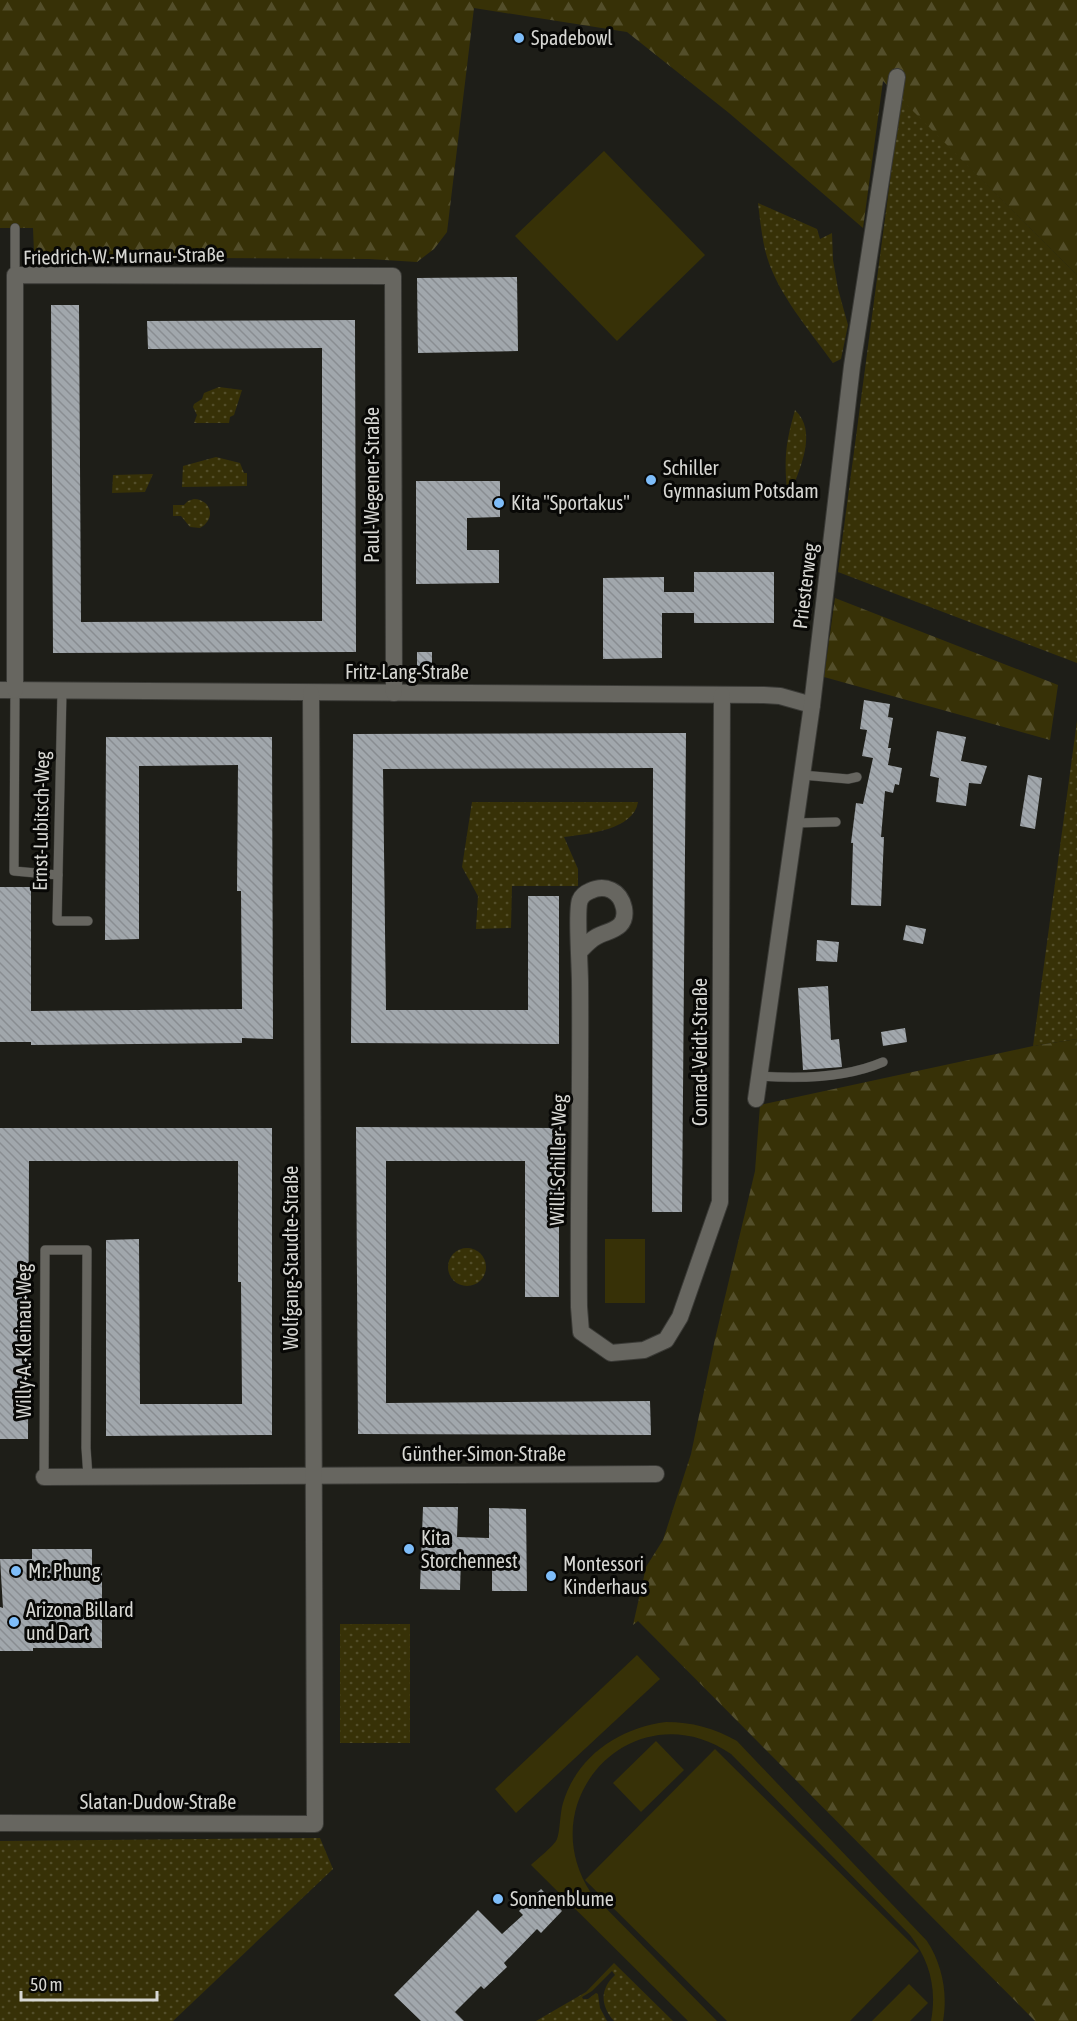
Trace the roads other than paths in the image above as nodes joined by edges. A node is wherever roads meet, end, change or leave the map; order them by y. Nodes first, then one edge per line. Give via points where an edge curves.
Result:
1 (897, 77) dead end
2 (15, 228) dead end
3 (15, 275) junction
4 (393, 276) joint
5 (8, 690) edge
6 (62, 691) junction
7 (311, 693) junction
8 (393, 693) junction
9 (722, 695) junction
10 (812, 705) junction
11 (802, 775) junction
12 (857, 777) dead end
13 (836, 822) dead end
14 (795, 823) junction
15 (58, 874) junction
16 (88, 921) dead end
17 (579, 952) dead end
18 (883, 1062) dead end
19 (759, 1076) junction
20 (756, 1100) dead end
21 (611, 1353) joint
22 (656, 1473) dead end
23 (313, 1476) junction
24 (44, 1477) joint
25 (88, 1477) junction
26 (0, 1823) edge
27 (315, 1824) joint

1 - 10 street, Priesterweg via 852,366
2 - 3 lane
3 - 4 street, Friedrich-W.-Murnau-Straße
3 - 5 street, Friedrich-W.-Murnau-Straße
4 - 8 street, Paul-Wegener-Straße
5 - 6 street, Fritz-Lang-Straße
5 - 15 lane via 14,871
6 - 7 street, Fritz-Lang-Straße
6 - 15 lane, Ernst-Lubitsch-Weg
7 - 8 street, Fritz-Lang-Straße
7 - 23 street, Wolfgang-Staudte-Straße
8 - 9 street, Fritz-Lang-Straße
9 - 10 street, Fritz-Lang-Straße via 780,696
9 - 21 street, Conrad-Veidt-Straße via 720,1202 680,1317 666,1340 644,1350
10 - 11 street, Priesterweg
11 - 12 lane
11 - 14 street, Priesterweg
13 - 14 lane
14 - 19 street, Priesterweg
15 - 16 lane, Ernst-Lubitsch-Weg via 57,921
17 - 21 street, Willi-Schiller-Weg via 579,1307 581,1332
18 - 19 lane via 800,1077
19 - 20 street, Priesterweg
22 - 23 street, Günther-Simon-Straße
23 - 25 street, Willy-A.-Kleinau-Weg
23 - 27 street, Wolfgang-Staudte-Straße
24 - 25 street, Willy-A.-Kleinau-Weg
24 - 25 lane, Willy-A.-Kleinau-Weg via 45,1250 87,1250
26 - 27 street, Slatan-Dudow-Straße

